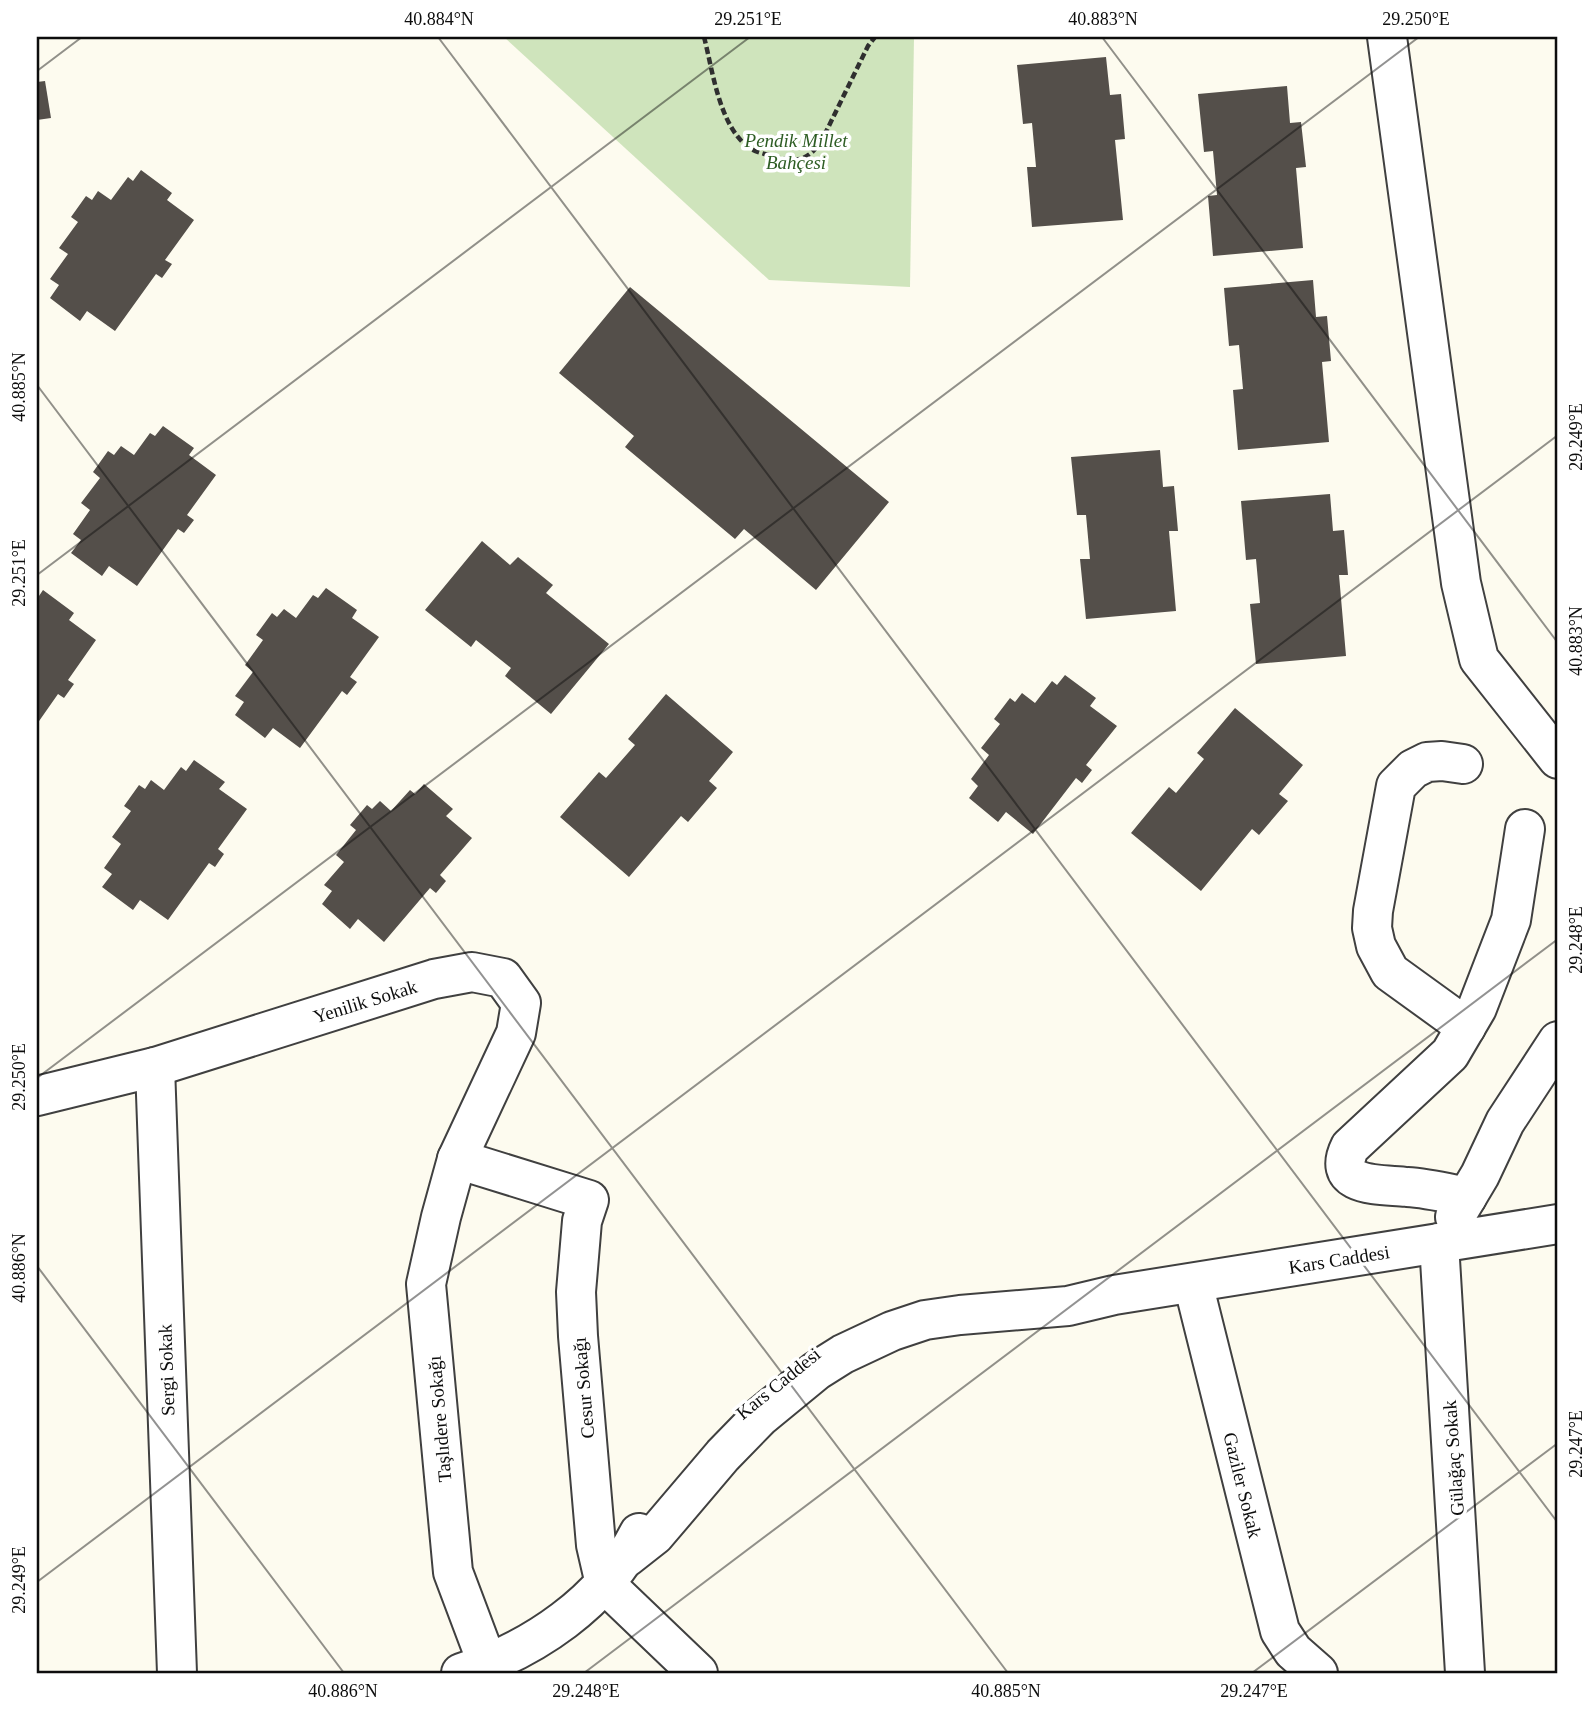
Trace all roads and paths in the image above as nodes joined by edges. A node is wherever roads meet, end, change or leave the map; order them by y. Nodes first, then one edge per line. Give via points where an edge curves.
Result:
1 (704, 37) edge
2 (875, 37) edge
3 (1387, 37) edge
4 (1558, 759) edge
5 (1463, 764) dead end
6 (1525, 829) dead end
7 (1466, 1027) junction
8 (1558, 1041) edge
9 (155, 1067) junction
10 (1558, 1075) edge
11 (37, 1096) edge
12 (457, 1159) junction
13 (1474, 1186) junction
14 (1558, 1224) edge
15 (1439, 1243) junction
16 (1193, 1283) junction
17 (616, 1570) junction
18 (482, 1670) edge
19 (177, 1673) edge
20 (698, 1673) edge
21 (1318, 1673) edge
22 (1465, 1673) edge

1 - 2 path via 724,115 738,135 752,149 797,160 813,153 822,140
3 - 4 street via 1461,583 1479,659
5 - 7 street via 1427,762 1396,786 1372,928 1390,972
6 - 7 street via 1511,920
7 - 13 street via 1450,1054 1350,1147 1346,1163 1354,1180 1364,1185
8 - 13 street via 1504,1122
9 - 11 street, Yenilik Sokak
9 - 12 street, Yenilik Sokak via 434,979 472,972 503,978 521,1003 516,1033
9 - 19 street, Sergi Sokak
10 - 13 street
12 - 17 street, Cesur Sokağı via 589,1200 579,1249 578,1336 596,1545
12 - 18 street, Taşlıdere Sokağı via 426,1284 453,1572
13 - 15 street
14 - 15 street, Kars Caddesi
15 - 16 street, Kars Caddesi
15 - 22 street, Gülağaç Sokak
16 - 17 street, Kars Caddesi via 1114,1295 1064,1289 951,1299 895,1312 830,1341 752,1400 719,1435 643,1525
16 - 21 street, Gaziler Sokak via 1280,1631 1293,1651
17 - 18 street, Kars Caddesi via 565,1619
17 - 20 street

